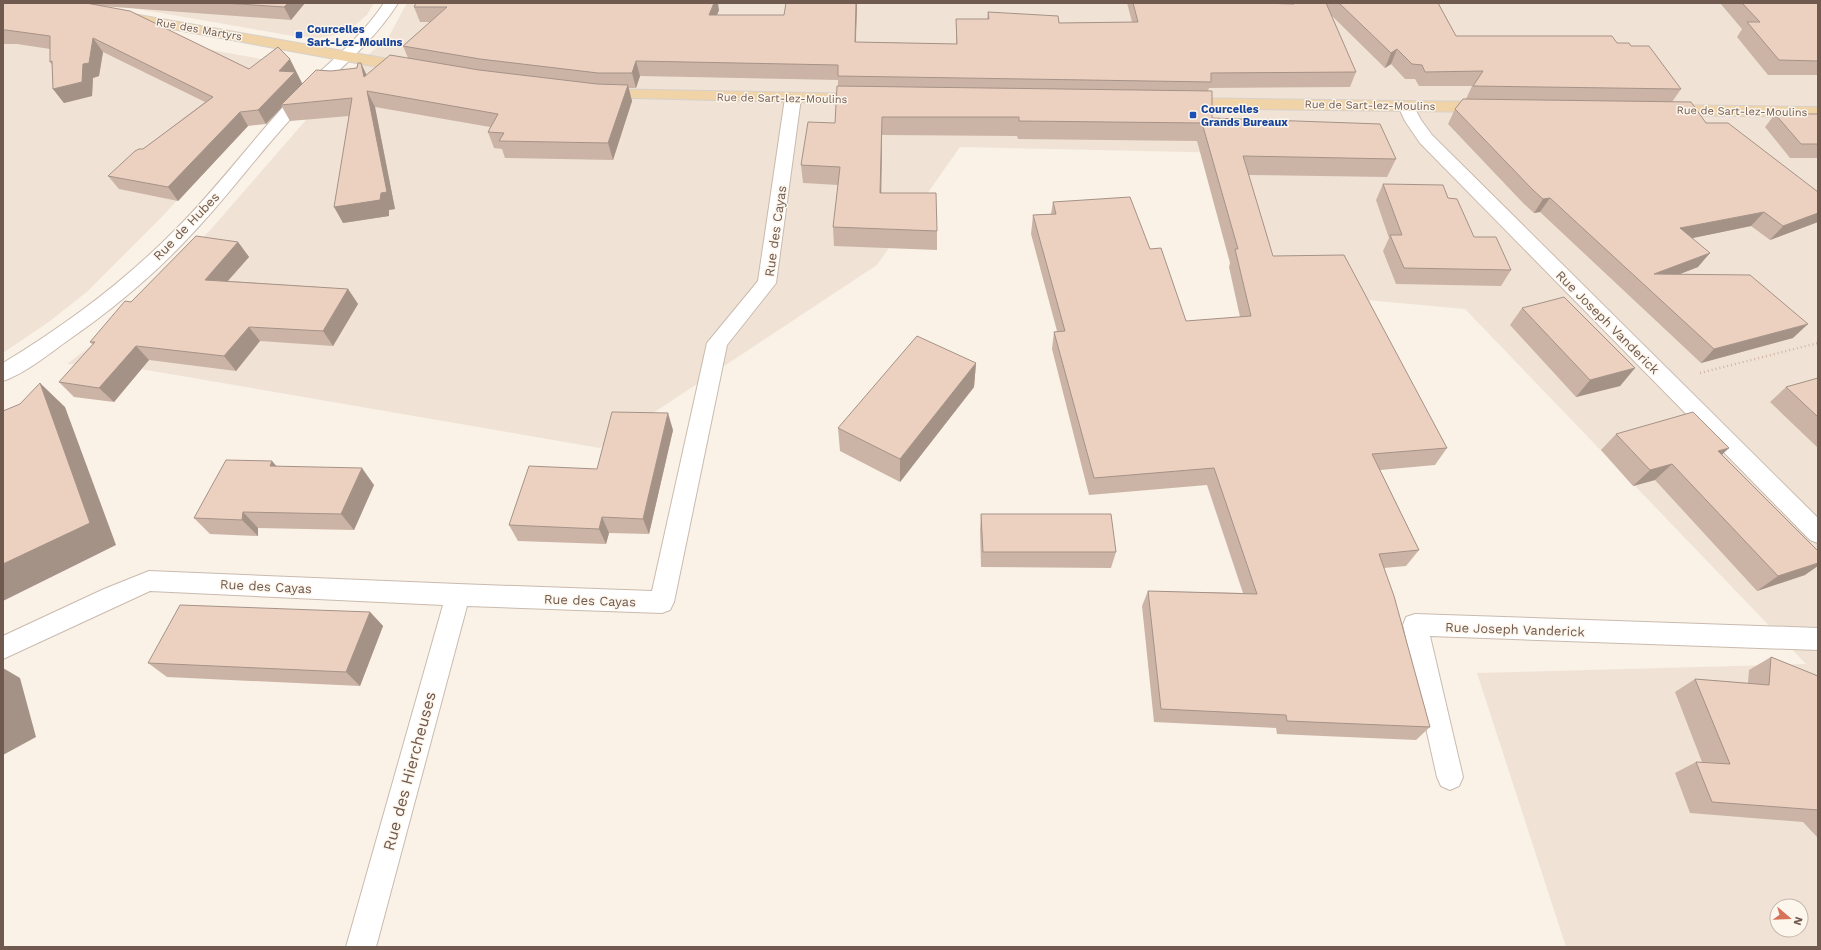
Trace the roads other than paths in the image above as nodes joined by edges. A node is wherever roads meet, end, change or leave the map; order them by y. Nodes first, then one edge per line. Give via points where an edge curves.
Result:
1 (391, 3) edge
2 (107, 13) edge
3 (348, 56) junction
4 (425, 70) edge
5 (587, 93) edge
6 (794, 98) junction
7 (880, 99) edge
8 (1164, 103) edge
9 (1406, 106) junction
10 (1503, 107) edge
11 (1649, 110) edge
12 (1818, 112) edge
13 (3, 373) edge
14 (1818, 533) edge
15 (458, 595) junction
16 (1818, 638) edge
17 (3, 648) edge
18 (1450, 777) dead end
19 (361, 947) edge

1 - 3 street, Rue de Hubes via 382,19
2 - 3 main road, Rue des Martyrs
3 - 4 main road
3 - 13 street, Rue de Hubes via 304,95 183,232 115,296 45,348
5 - 6 main road, Rue de Sart-lez-Moulins
6 - 7 main road, Rue de Sart-lez-Moulins
6 - 15 street, Rue des Cayas via 767,283 717,343 662,602
8 - 9 main road, Rue de Sart-lez-Moulins
9 - 10 main road, Rue de Sart-lez-Moulins
9 - 14 street, Rue Joseph Vanderick via 1413,122 1426,139
11 - 12 main road, Rue de Sart-lez-Moulins
15 - 17 street, Rue des Cayas via 149,581 117,593
15 - 19 street, Rue des Hiercheuses
16 - 18 street, Rue Joseph Vanderick via 1415,625

